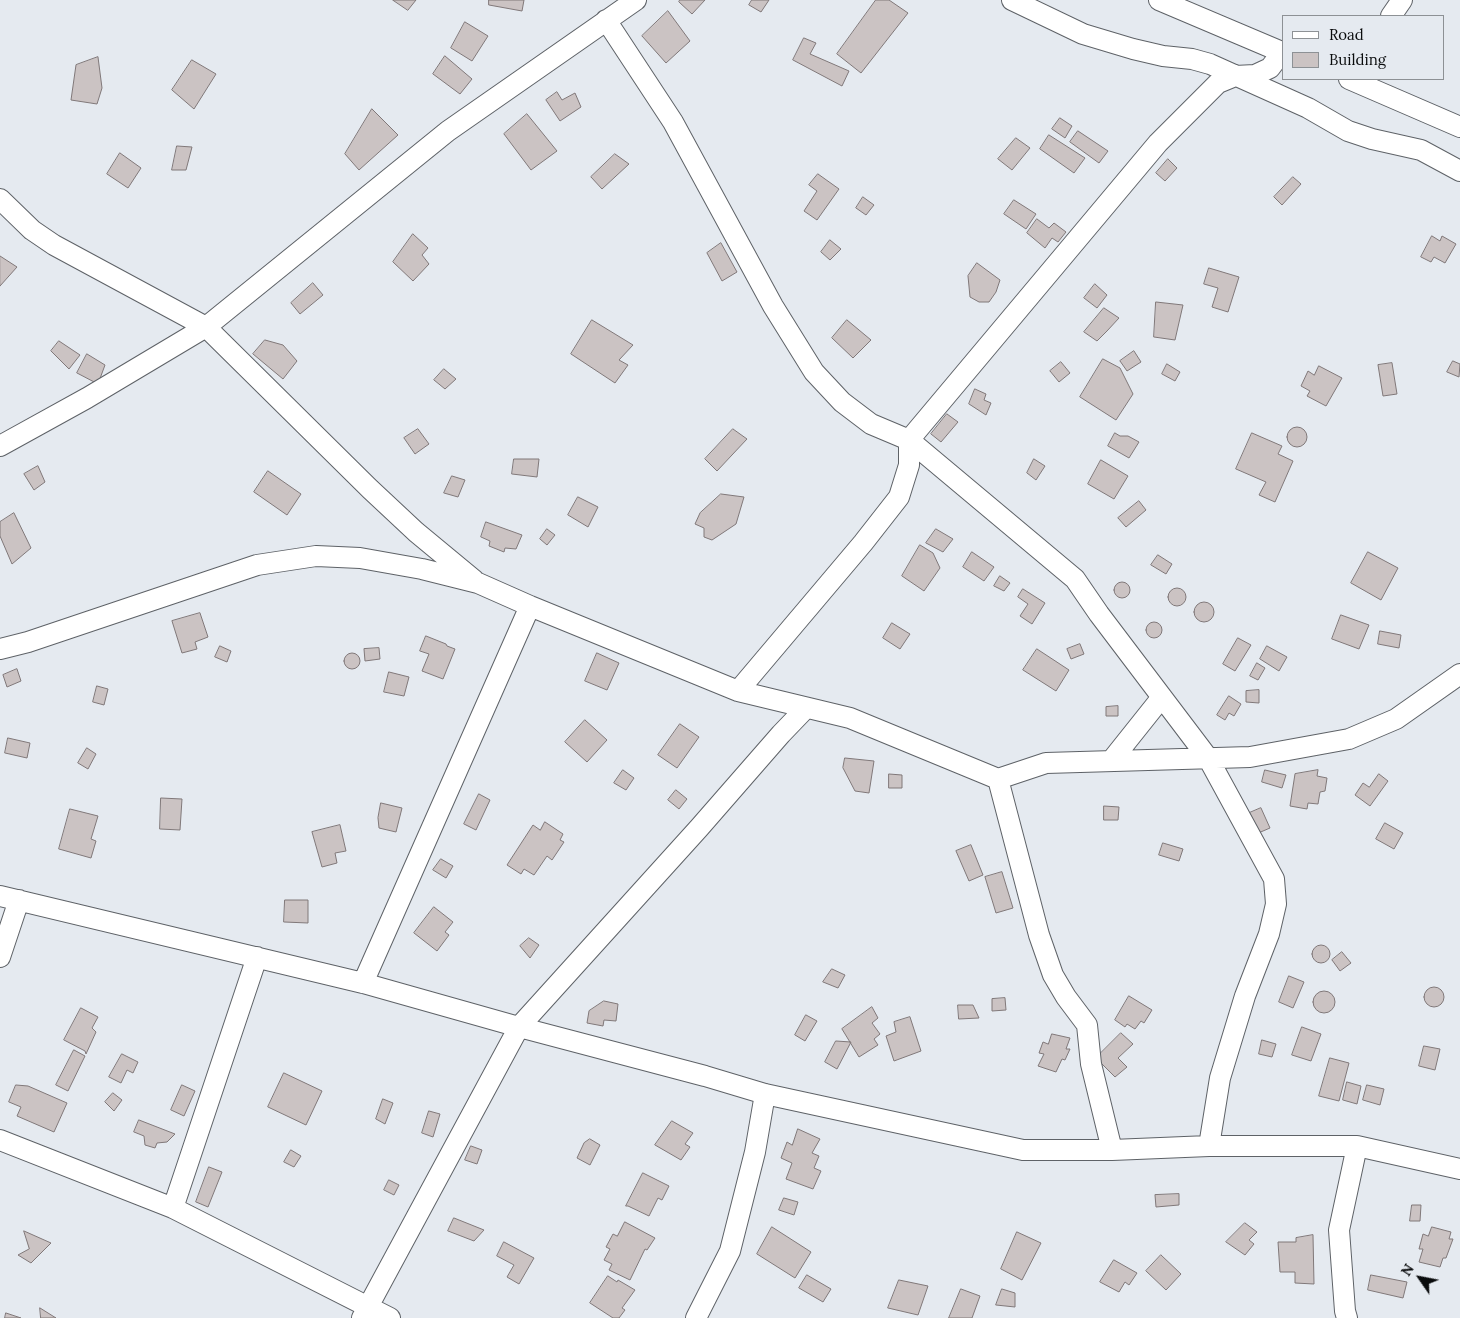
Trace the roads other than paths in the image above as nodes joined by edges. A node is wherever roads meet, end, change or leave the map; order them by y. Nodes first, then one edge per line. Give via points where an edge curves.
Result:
1 (636, 0) edge
2 (1012, 0) edge
3 (1159, 0) edge
4 (1402, 0) edge
5 (1392, 15) edge
6 (606, 20) junction
7 (1282, 52) edge
8 (1282, 53) edge
9 (1235, 76) junction
10 (1351, 80) edge
11 (1460, 127) edge
12 (1460, 171) edge
13 (0, 199) edge
14 (206, 328) junction
15 (909, 440) junction
16 (0, 446) edge
17 (478, 583) junction
18 (530, 606) junction
19 (0, 649) edge
20 (1460, 674) edge
21 (738, 691) junction
22 (1162, 697) junction
23 (806, 708) junction
24 (1208, 758) junction
25 (1111, 761) junction
26 (998, 778) junction
27 (9, 898) edge
28 (0, 957) edge
29 (257, 957) junction
30 (364, 983) junction
31 (519, 1028) junction
32 (765, 1094) junction
33 (0, 1140) edge
34 (1209, 1146) junction
35 (1357, 1146) junction
36 (1112, 1150) junction
37 (1460, 1170) edge
38 (173, 1208) junction
39 (365, 1313) edge
40 (390, 1318) edge
41 (696, 1318) edge
42 (1346, 1318) edge

1 - 6 street
2 - 9 street via 1083,34 1134,50 1192,59
3 - 7 street
4 - 5 street
6 - 14 street via 448,132
6 - 15 street via 673,122 773,306 814,372 842,402 870,424
8 - 9 street via 1270,68 1255,75
9 - 12 street via 1308,108 1348,131 1421,150
9 - 15 street via 1218,83 1158,143
10 - 11 street
13 - 14 street via 32,230 54,245
14 - 16 street
14 - 17 street via 370,489
15 - 21 street via 909,465 900,497
15 - 22 street via 1075,579
17 - 18 street
17 - 19 street via 360,558 316,556 257,565
18 - 21 street
18 - 30 street
20 - 24 street via 1396,719 1349,739 1250,757
21 - 23 street
22 - 24 street
22 - 25 street
23 - 26 street via 850,718
23 - 31 street
24 - 25 street
24 - 34 street via 1274,880 1276,904 1269,934 1242,1005 1220,1078
25 - 26 street via 1046,763
26 - 36 street via 1050,967 1066,997 1087,1025 1091,1064
27 - 28 street
27 - 29 street
29 - 30 street
29 - 38 street
30 - 31 street
31 - 32 street
31 - 39 street
32 - 36 street via 1023,1150
32 - 41 street via 730,1251
33 - 38 street
34 - 35 street
34 - 36 street
35 - 37 street
35 - 42 street via 1339,1230
38 - 39 street
39 - 40 street

